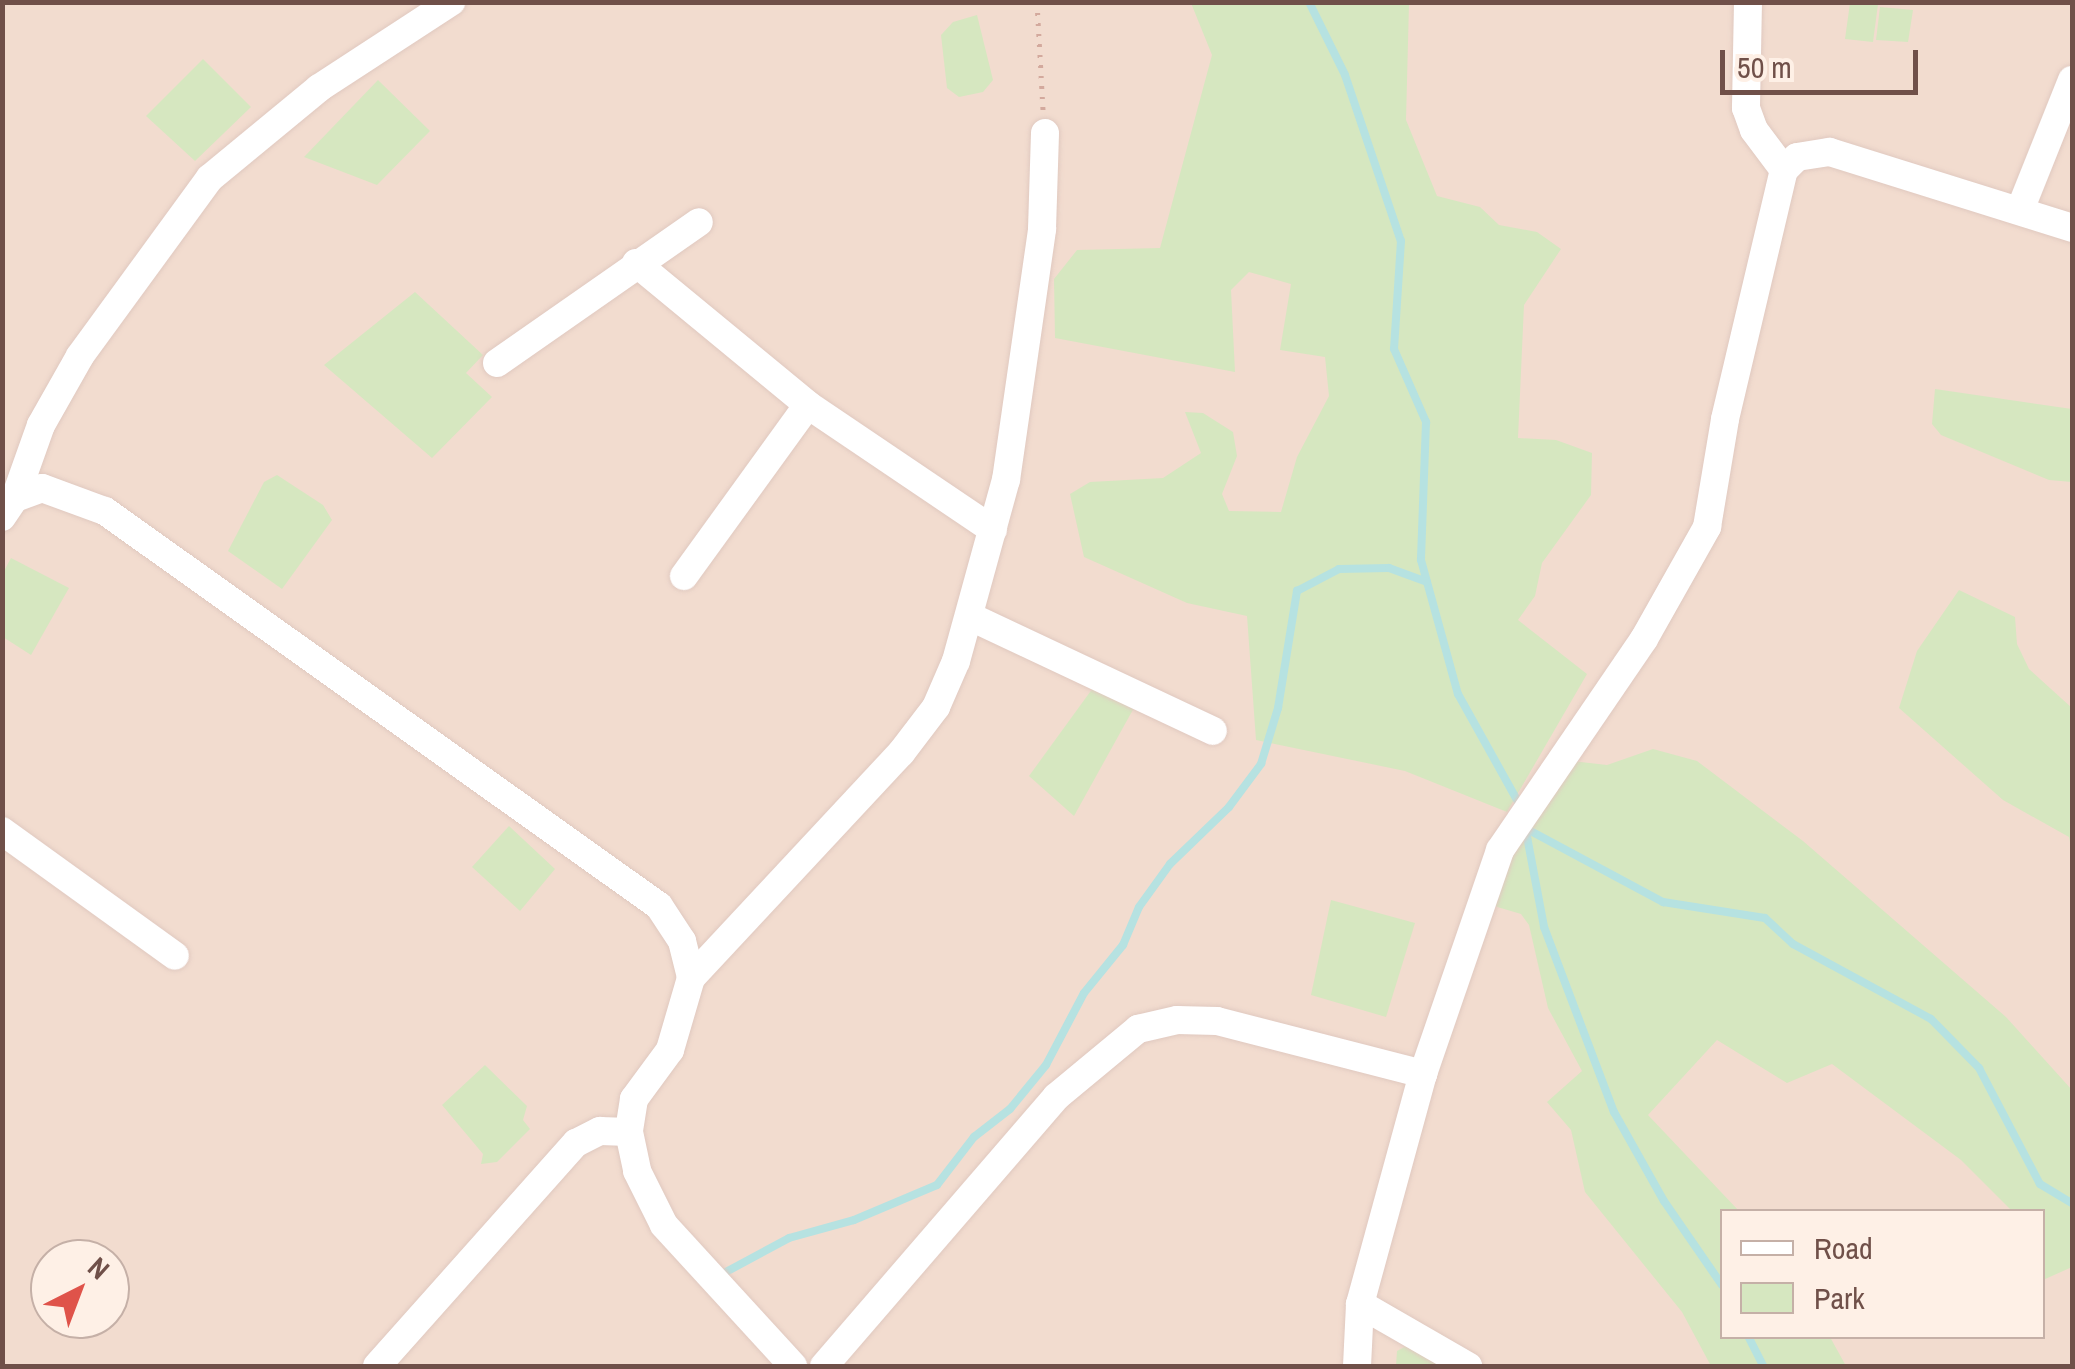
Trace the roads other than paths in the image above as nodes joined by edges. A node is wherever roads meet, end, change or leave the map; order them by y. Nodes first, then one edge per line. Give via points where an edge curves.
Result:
1 (451, 2) edge
2 (1748, 2) edge
3 (2072, 80) edge
4 (1045, 133) road end
5 (1784, 170) junction
6 (2020, 210) junction
7 (699, 222) dead end
8 (2072, 228) edge
9 (636, 263) junction
10 (497, 364) dead end
11 (808, 405) junction
12 (9, 508) edge
13 (993, 530) junction
14 (684, 576) dead end
15 (973, 618) junction
16 (1213, 731) dead end
17 (2, 831) edge
18 (175, 956) dead end
19 (690, 978) junction
20 (1424, 1074) junction
21 (629, 1132) junction
22 (1360, 1304) junction
23 (377, 1366) edge
24 (793, 1366) edge
25 (824, 1366) edge
26 (1357, 1366) edge
27 (1468, 1366) edge

1 - 12 street via 319,88 210,178 80,356 41,425
2 - 5 street via 1746,108
3 - 6 street
4 - 13 street via 1042,229
5 - 6 street via 1796,157 1830,152
5 - 20 street via 1725,419 1707,527 1644,639 1500,850
6 - 8 street
7 - 9 street
9 - 10 street
9 - 11 street
11 - 13 street
11 - 14 street
12 - 19 street via 42,488 105,510 602,860 659,906 682,941
13 - 15 street
15 - 16 street
15 - 19 street via 936,707 901,753
17 - 18 street
19 - 21 street via 681,1024 634,1099
20 - 22 street
20 - 25 street via 1218,1021 1176,1020 1138,1029 1056,1097
21 - 23 street via 600,1132 576,1142
21 - 24 street via 637,1171 664,1225
22 - 26 street
22 - 27 street

